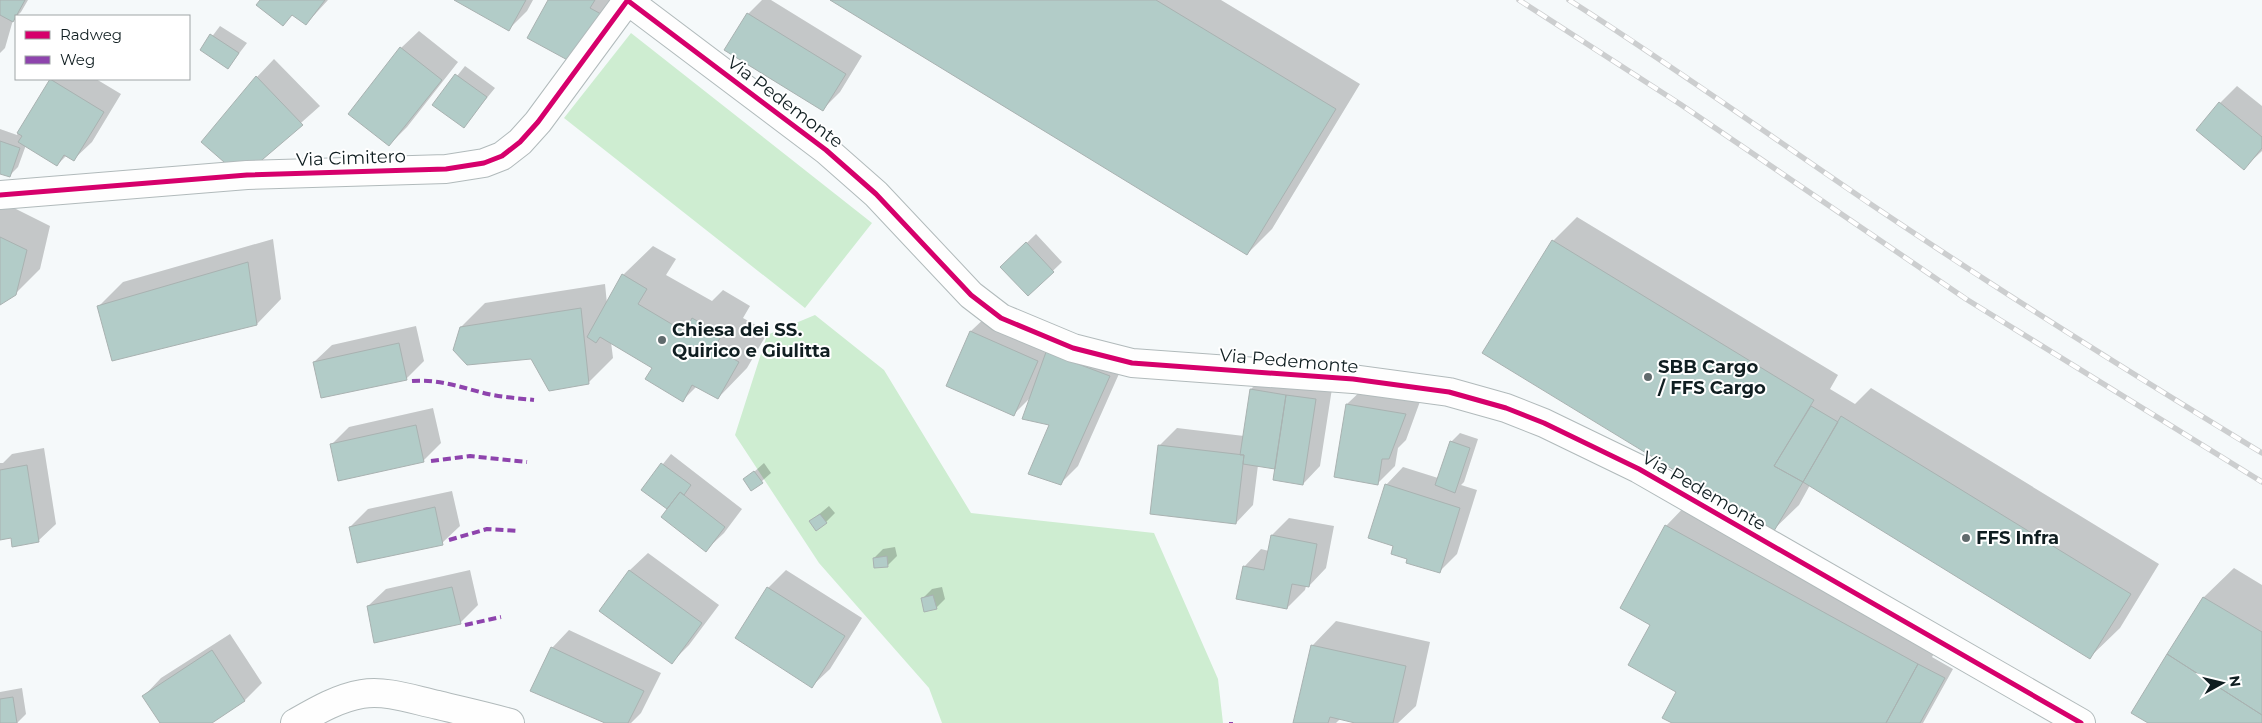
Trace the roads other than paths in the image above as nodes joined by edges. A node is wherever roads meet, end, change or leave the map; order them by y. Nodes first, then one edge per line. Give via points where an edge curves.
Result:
1 (627, 0) edge
2 (0, 195) edge
3 (295, 723) edge
4 (510, 723) edge
5 (2081, 723) edge

1 - 2 street, Via Cimitero via 538,122 502,156 484,163 467,168 246,175
1 - 5 street, Via Pedemonte via 826,150 876,194 971,295 1001,318 1073,348 1132,363 1353,379 1449,392 1506,408 1639,469
3 - 4 street via 340,701 377,693

